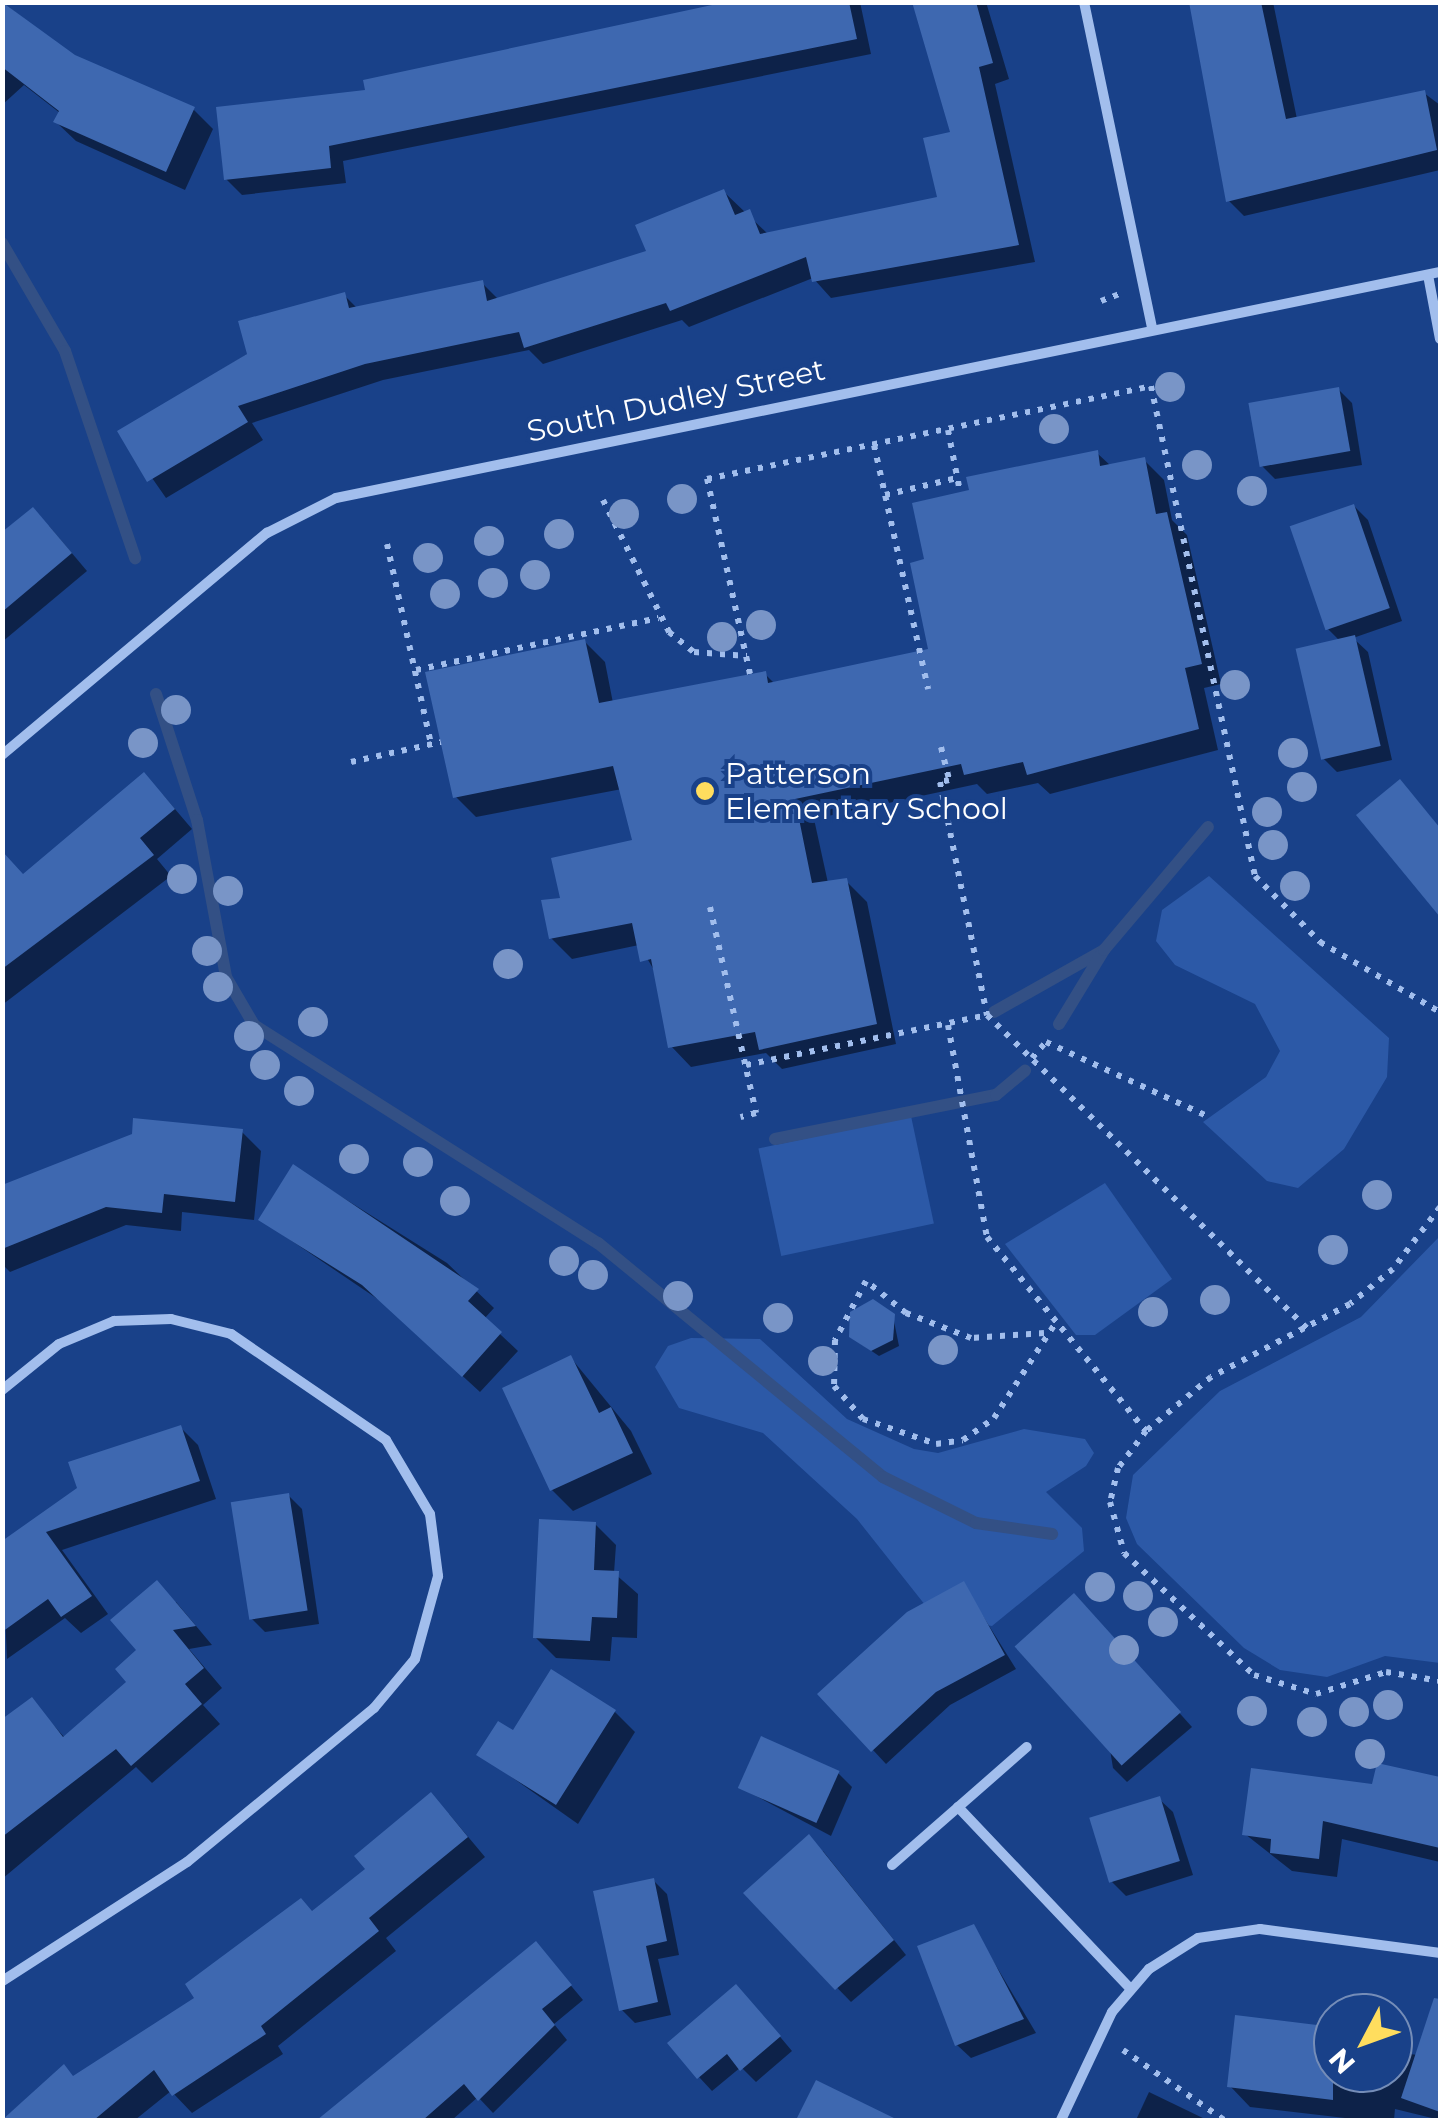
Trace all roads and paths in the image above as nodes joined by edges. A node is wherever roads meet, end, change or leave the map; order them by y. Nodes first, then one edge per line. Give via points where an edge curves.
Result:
1 (1084, 2) edge
2 (1440, 272) edge
3 (1428, 274) junction
4 (1152, 328) junction
5 (1440, 339) edge
6 (948, 430) junction
7 (874, 446) junction
8 (957, 478) junction
9 (960, 492) dead end
10 (885, 495) junction
11 (603, 500) dead end
12 (387, 544) dead end
13 (658, 618) junction
14 (746, 656) junction
15 (416, 670) junction
16 (750, 674) dead end
17 (928, 689) dead end
18 (441, 742) dead end
19 (431, 744) junction
20 (942, 747) dead end
21 (2, 755) edge
22 (351, 762) dead end
23 (710, 907) dead end
24 (1440, 1012) edge
25 (987, 1014) junction
26 (948, 1024) junction
27 (1032, 1058) junction
28 (746, 1065) junction
29 (741, 1117) dead end
30 (1209, 1117) dead end
31 (1440, 1207) edge
32 (1056, 1322) junction
33 (1310, 1331) junction
34 (1044, 1332) junction
35 (2, 1390) edge
36 (1146, 1430) junction
37 (1440, 1681) edge
38 (1027, 1747) dead end
39 (958, 1808) junction
40 (892, 1866) dead end
41 (1440, 1952) edge
42 (2, 1981) edge
43 (1130, 1988) junction
44 (1098, 2036) junction
45 (1060, 2120) edge
46 (1224, 2120) edge

1 - 4 street
2 - 3 street, South Dudley Street
3 - 4 street, South Dudley Street
3 - 5 street
4 - 21 street, South Dudley Street via 319,504 242,552
6 - 7 path
6 - 8 path
6 - 24 path via 1151,386 1254,876 1320,942
7 - 10 path
7 - 14 path via 707,479
8 - 9 path
8 - 10 path
10 - 17 path
11 - 13 path
12 - 15 path
13 - 14 path via 694,652
13 - 15 path
14 - 16 path
15 - 19 path
18 - 19 path
19 - 22 path
20 - 25 path via 949,780 940,782
23 - 28 path
25 - 26 path
25 - 27 path
26 - 28 path
26 - 32 path via 987,1236
27 - 30 path via 1046,1042
27 - 33 path
28 - 29 path via 756,1113
31 - 33 path via 1393,1270
32 - 34 path
32 - 36 path
33 - 36 path via 1211,1377
34 - 34 path via 994,1418 962,1440 936,1444 863,1420 834,1386 834,1340 866,1282 906,1312 971,1338
35 - 42 street via 93,1328 172,1318 244,1340 386,1440 430,1514 438,1576 430,1627 401,1681 234,1828
36 - 37 path via 1113,1481 1113,1536 1234,1661 1274,1686 1316,1694 1386,1672
38 - 39 street
39 - 40 street
39 - 43 street
41 - 43 street via 1226,1930 1168,1954
43 - 44 street
44 - 45 street
44 - 46 path

